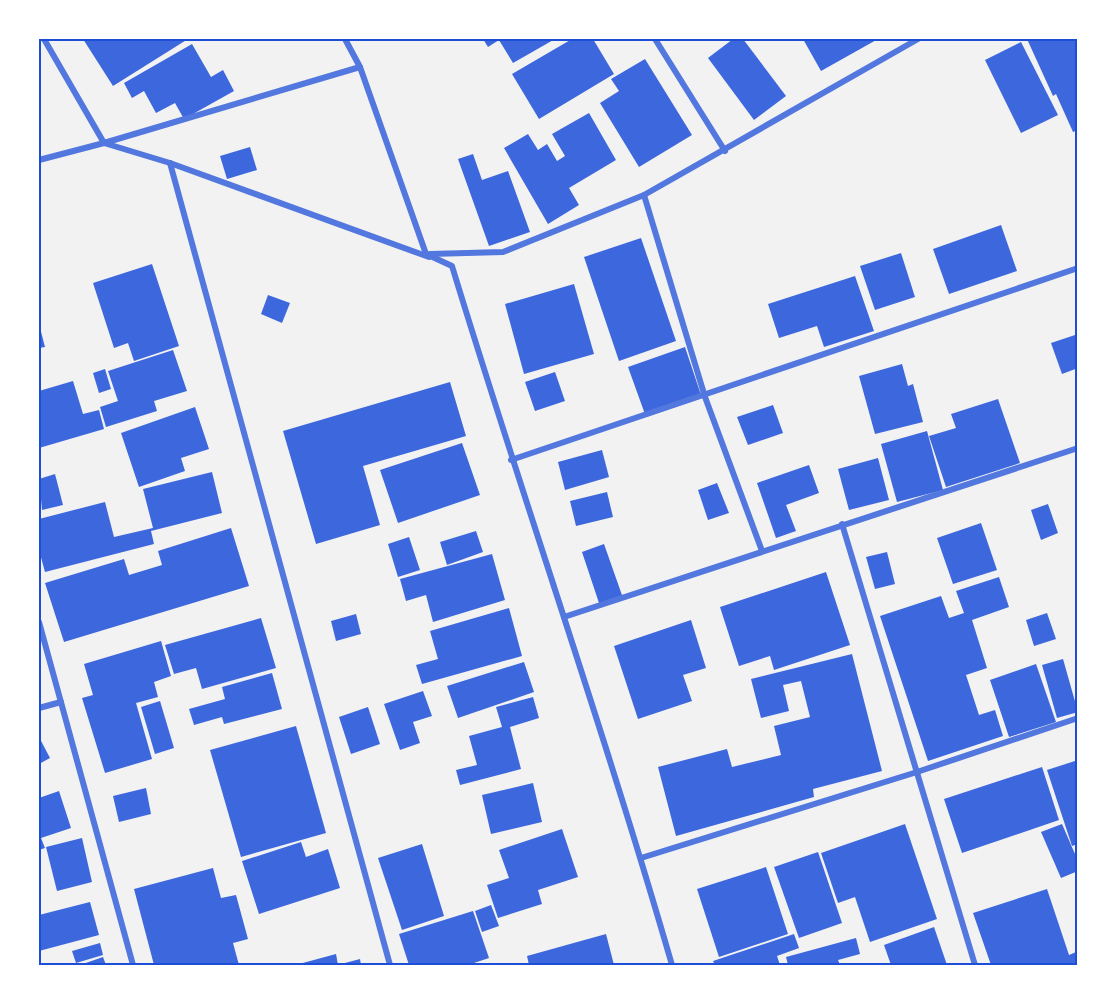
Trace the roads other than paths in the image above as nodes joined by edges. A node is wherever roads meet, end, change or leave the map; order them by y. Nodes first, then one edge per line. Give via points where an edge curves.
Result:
1 (44, 39) edge
2 (345, 39) edge
3 (656, 39) edge
4 (918, 39) edge
5 (360, 67) junction
6 (104, 143) junction
7 (724, 151) junction
8 (39, 160) edge
9 (170, 163) junction
10 (644, 195) junction
11 (426, 254) junction
12 (452, 266) junction
13 (1078, 268) edge
14 (705, 397) junction
15 (1078, 448) edge
16 (511, 460) junction
17 (842, 524) junction
18 (762, 551) junction
19 (564, 617) junction
20 (39, 621) edge
21 (61, 702) junction
22 (39, 708) edge
23 (1078, 718) edge
24 (917, 772) junction
25 (641, 858) junction
26 (133, 965) edge
27 (390, 965) edge
28 (672, 965) edge
29 (975, 965) edge

1 - 6 street
2 - 5 street
3 - 7 street
4 - 7 street
5 - 6 street
5 - 11 street
6 - 8 street
6 - 9 street
7 - 10 street
9 - 12 street
9 - 27 street
10 - 11 street via 503,252
10 - 14 street
11 - 12 street
12 - 16 street
13 - 14 street
14 - 16 street
14 - 18 street
15 - 17 street
16 - 19 street
17 - 18 street
17 - 24 street
18 - 19 street
19 - 25 street
20 - 21 street
21 - 22 street
21 - 26 street
23 - 24 street
24 - 25 street
24 - 29 street
25 - 28 street

